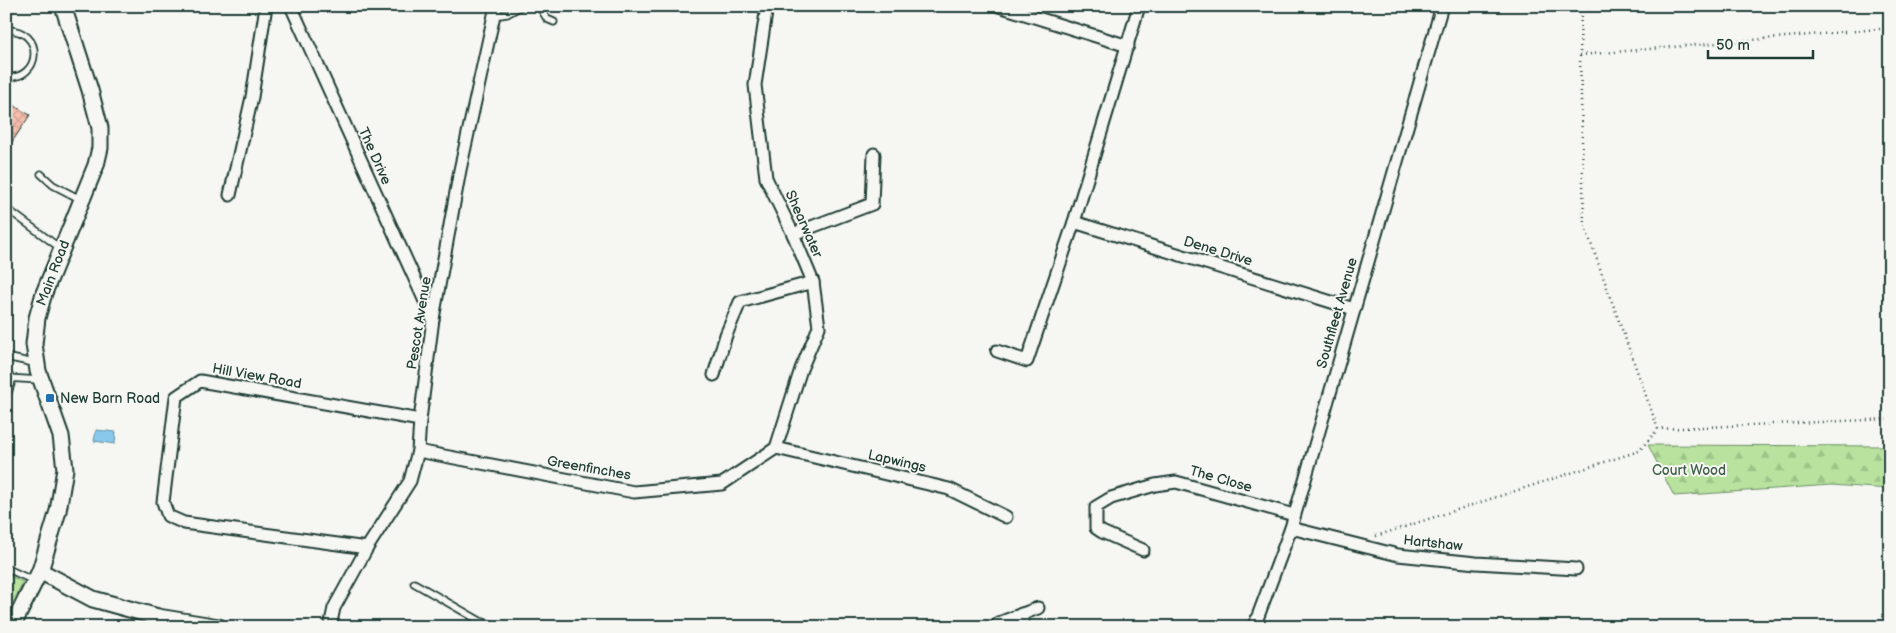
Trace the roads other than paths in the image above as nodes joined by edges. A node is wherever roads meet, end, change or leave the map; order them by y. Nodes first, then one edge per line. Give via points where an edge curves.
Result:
1 (63, 6) edge
2 (266, 6) edge
3 (291, 6) edge
4 (521, 6) edge
5 (539, 6) edge
6 (767, 6) edge
7 (999, 6) edge
8 (1140, 6) edge
9 (1442, 6) edge
10 (495, 11) edge
11 (554, 22) dead end
12 (6, 30) edge
13 (1128, 46) junction
14 (6, 77) edge
15 (874, 154) dead end
16 (40, 174) dead end
17 (230, 194) dead end
18 (82, 200) junction
19 (6, 208) edge
20 (1074, 222) junction
21 (793, 234) junction
22 (62, 249) junction
23 (813, 282) junction
24 (1354, 308) junction
25 (433, 319) junction
26 (996, 351) dead end
27 (6, 357) edge
28 (36, 363) junction
29 (714, 375) dead end
30 (10, 378) edge
31 (40, 380) junction
32 (6, 400) edge
33 (420, 420) junction
34 (776, 448) junction
35 (418, 451) junction
36 (1294, 516) junction
37 (1006, 517) dead end
38 (1291, 528) junction
39 (367, 548) junction
40 (1143, 550) dead end
41 (6, 568) edge
42 (1576, 569) dead end
43 (37, 576) junction
44 (414, 583) dead end
45 (1038, 608) dead end
46 (1021, 614) junction
47 (214, 626) edge
48 (12, 627) edge
49 (330, 627) edge
50 (501, 627) edge
51 (994, 627) edge
52 (1024, 627) edge
53 (1254, 627) edge

1 - 18 main road, Main Road via 100,128 96,165
2 - 17 street via 252,97
3 - 25 street, The Drive
4 - 10 lane via 507,14
5 - 11 lane
6 - 21 street, Shearwater via 755,85 766,178
7 - 13 street
8 - 13 street
9 - 24 street, Southfleet Avenue
10 - 25 street, Pescot Avenue via 460,170
12 - 14 lane via 22,32 34,51 34,59 26,72
13 - 20 street
15 - 21 street via 872,204
16 - 18 lane via 53,185
18 - 22 main road, Main Road
19 - 22 lane
20 - 24 street, Dene Drive
20 - 26 street via 1027,361
21 - 23 street, Shearwater
22 - 28 main road, Main Road via 37,318
23 - 29 street via 740,302
23 - 34 street, Shearwater via 819,327 801,369
24 - 36 street, Southfleet Avenue
25 - 33 street, Pescot Avenue
27 - 28 lane
28 - 31 main road, Main Road
30 - 31 lane
30 - 32 lane
31 - 43 main road, Main Road via 60,436 65,469 58,511
33 - 35 street, Pescot Avenue
33 - 39 street, Hill View Road via 200,381 176,397 163,502 168,516 184,523
34 - 35 street, Greenfinches via 722,484 634,492
34 - 37 street, Lapwings via 949,489
35 - 39 street, Pescot Avenue via 410,481
36 - 38 street, Southfleet Avenue
36 - 40 street, The Close via 1176,482 1154,485 1096,507 1096,528
38 - 42 street, Hartshaw via 1398,555
38 - 53 street, Southfleet Avenue
39 - 49 street, Pescot Avenue via 334,608
41 - 43 lane
43 - 47 main road via 93,599 158,617
43 - 48 main road, Main Road
44 - 50 lane via 480,621
45 - 46 street
46 - 51 street
46 - 52 street

